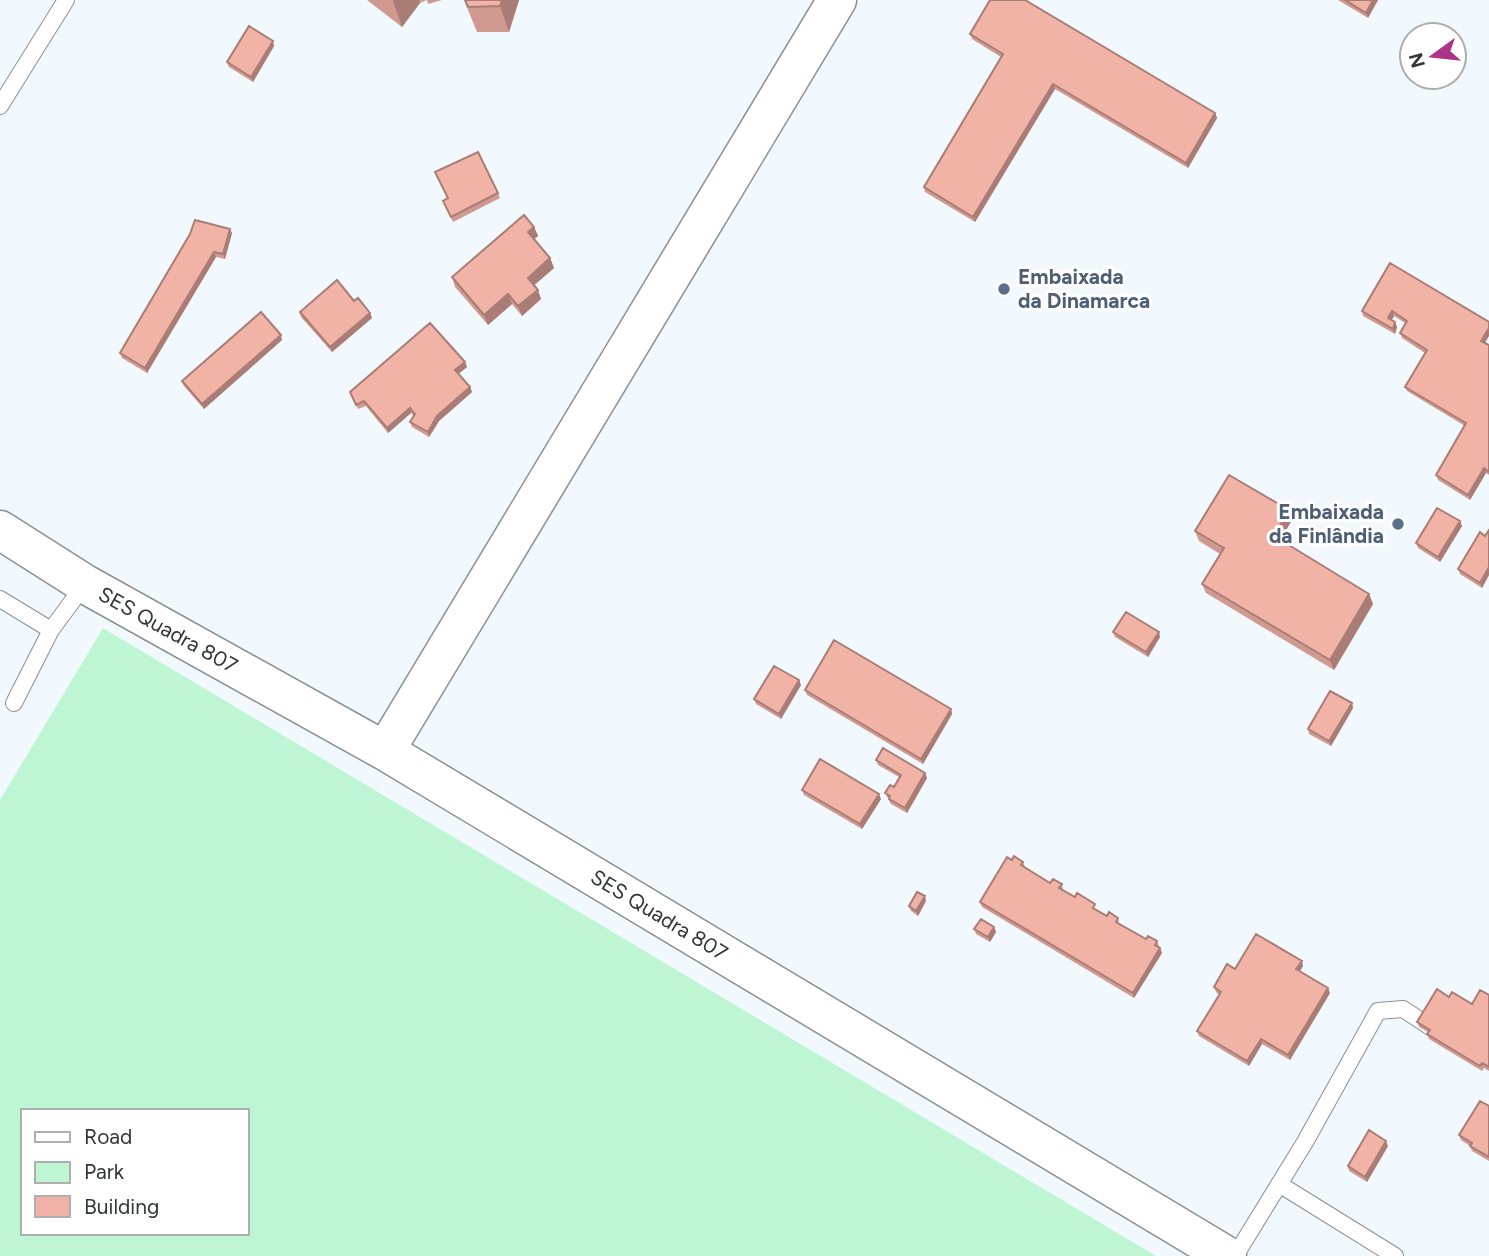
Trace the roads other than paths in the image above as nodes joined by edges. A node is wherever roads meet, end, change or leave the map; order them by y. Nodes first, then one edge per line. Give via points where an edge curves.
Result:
1 (66, 0) edge
2 (837, 0) edge
3 (0, 106) edge
4 (0, 530) edge
5 (85, 583) junction
6 (0, 598) edge
7 (51, 630) junction
8 (14, 703) dead end
9 (386, 751) junction
10 (1448, 1038) edge
11 (1279, 1184) junction
12 (1227, 1256) edge
13 (1235, 1256) edge
14 (1395, 1256) edge

1 - 3 lane
2 - 9 street
4 - 5 street, SES Quadra 807
5 - 7 lane
5 - 9 street, SES Quadra 807
6 - 7 lane
7 - 8 lane
9 - 12 street, SES Quadra 807
10 - 11 lane via 1403,1009 1378,1011
11 - 13 lane
11 - 14 lane

